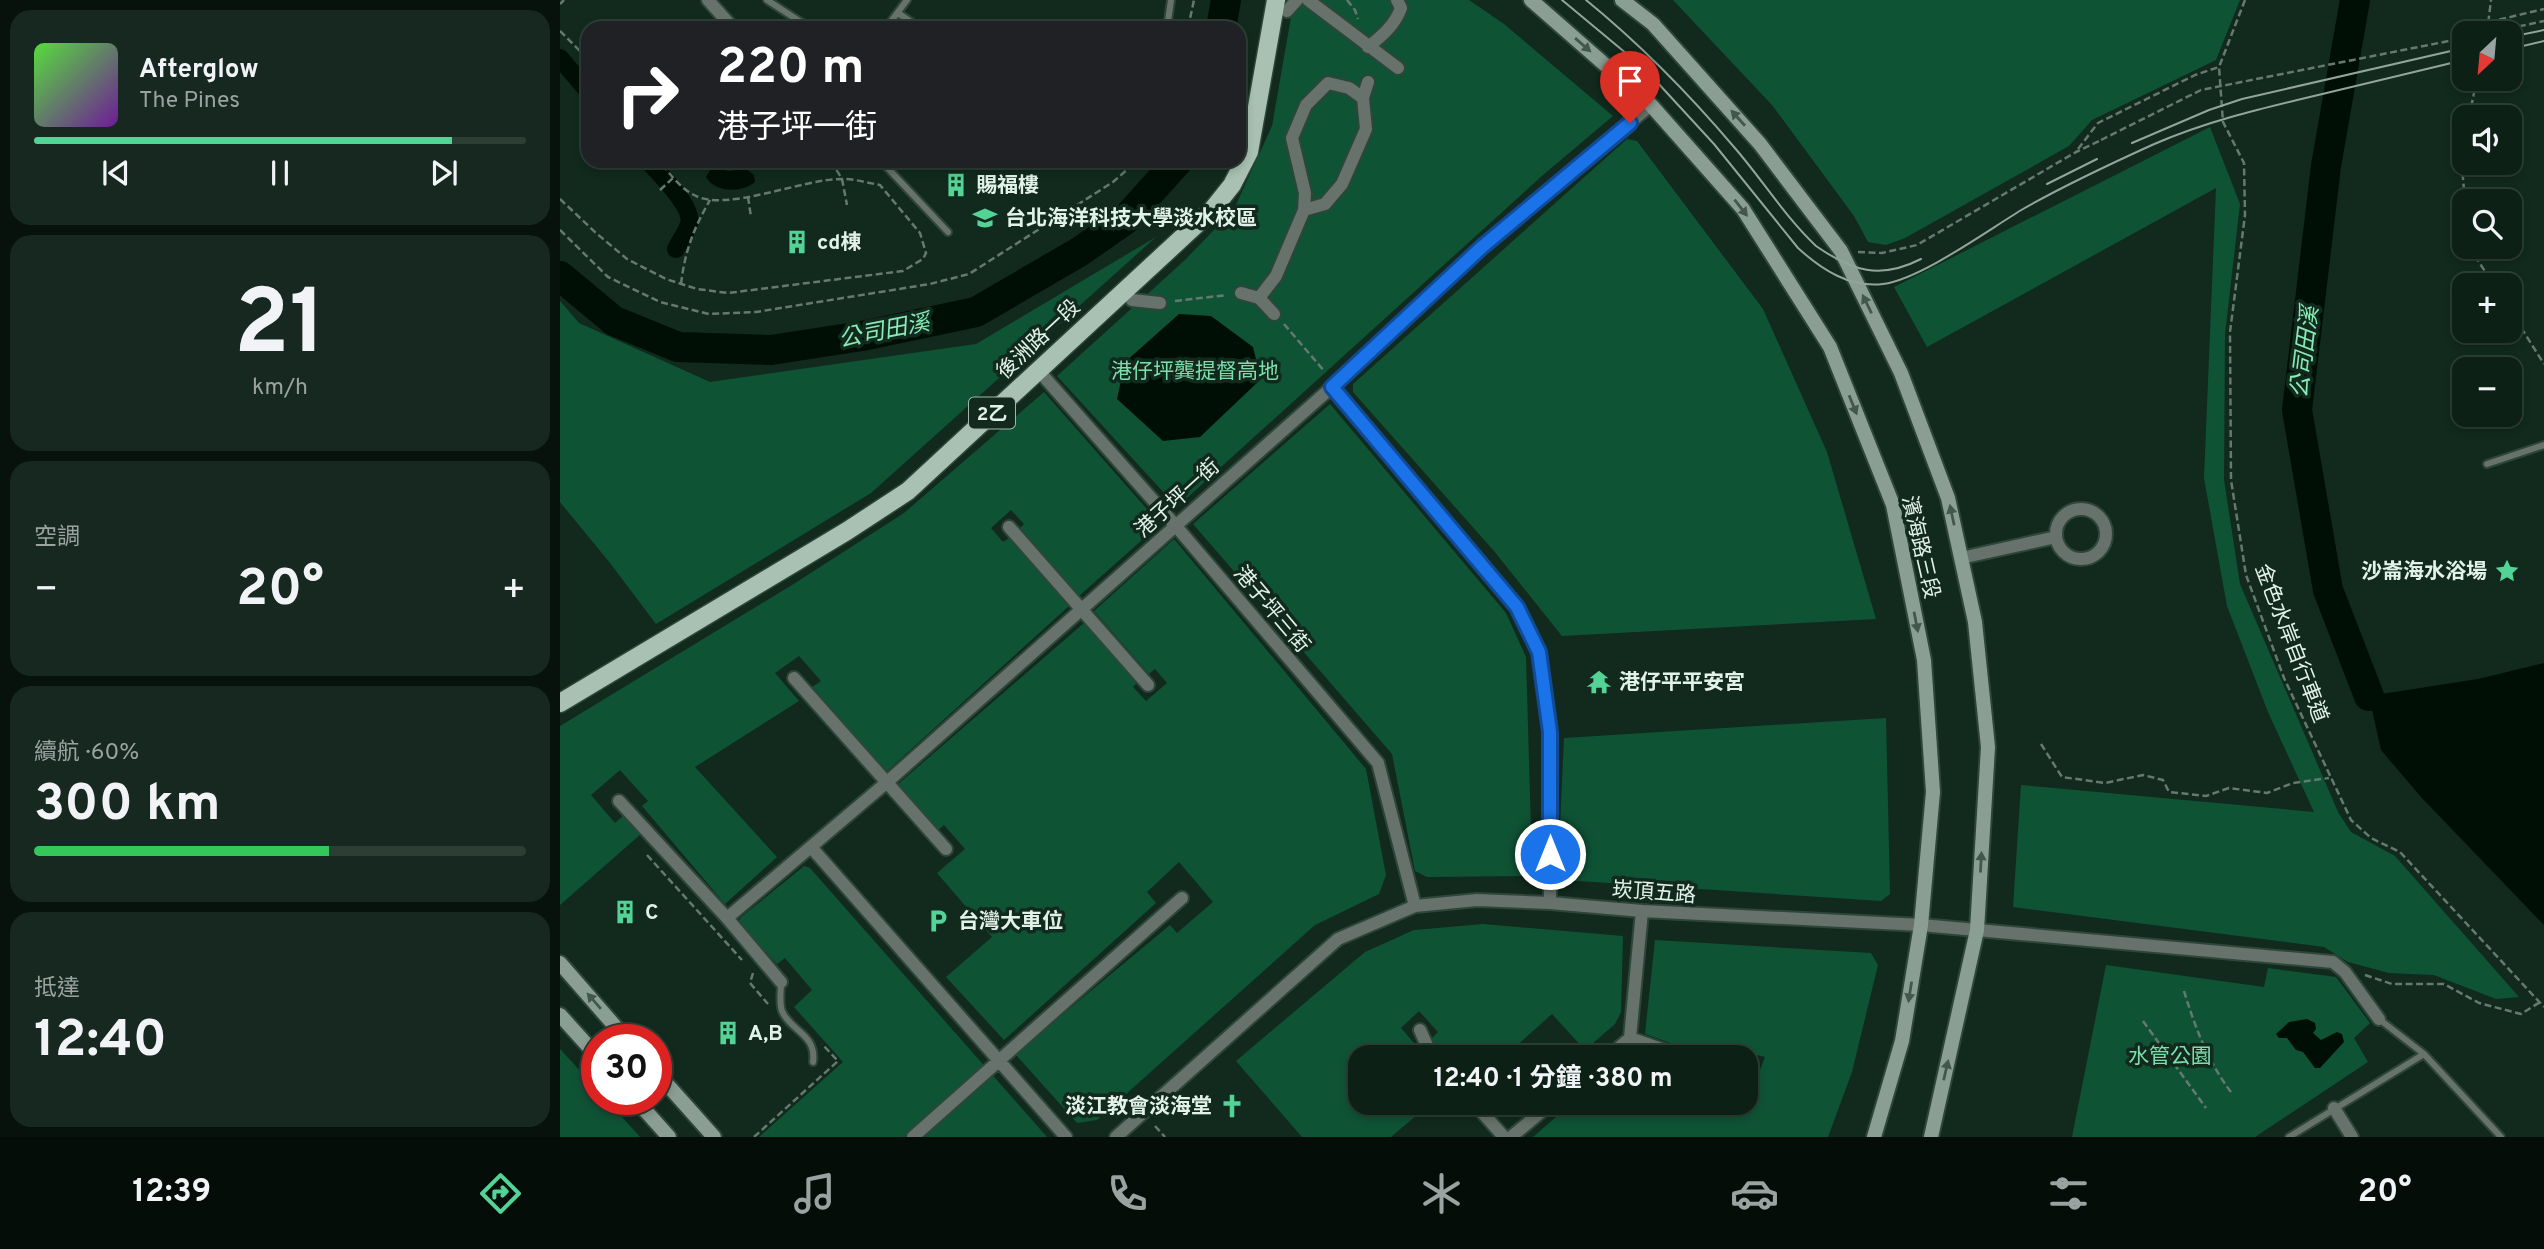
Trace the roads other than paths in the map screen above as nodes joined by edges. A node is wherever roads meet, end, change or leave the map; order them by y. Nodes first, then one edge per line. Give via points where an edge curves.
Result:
1 (708, 0) edge
2 (767, 0) edge
3 (907, 0) edge
4 (1171, 0) edge
5 (1297, 0) edge
6 (1308, 0) edge
7 (1397, 0) edge
8 (1531, 0) edge
9 (1622, 0) edge
10 (1281, 6) edge
11 (898, 12) junction
12 (727, 21) edge
13 (799, 21) edge
14 (891, 21) edge
15 (910, 21) edge
16 (1168, 21) edge
17 (1368, 47) junction
18 (1398, 68) dead end
19 (1368, 82) dead end
20 (1363, 98) junction
21 (1651, 105) junction
22 (1246, 156) edge
23 (888, 168) edge
24 (1240, 168) edge
25 (1304, 210) junction
26 (948, 232) dead end
27 (1241, 293) road end
28 (1259, 298) junction
29 (1132, 300) dead end
30 (1160, 303) road end
31 (1274, 314) dead end
32 (1038, 370) junction
33 (1331, 383) junction
34 (2544, 445) edge
35 (2487, 464) dead end
36 (1175, 524) junction
37 (1009, 527) dead end
38 (2056, 537) junction
39 (1961, 558) junction
40 (1082, 609) junction
41 (794, 678) dead end
42 (1148, 685) dead end
43 (560, 703) edge
44 (886, 783) junction
45 (619, 801) dead end
46 (811, 847) junction
47 (946, 849) dead end
48 (1182, 898) dead end
49 (1550, 903) junction
50 (1415, 906) junction
51 (1642, 911) junction
52 (727, 918) junction
53 (1921, 925) junction
54 (1978, 930) junction
55 (560, 963) edge
56 (781, 982) joint
57 (560, 1015) edge
58 (2379, 1019) joint
59 (613, 1024) edge
60 (1420, 1030) dead end
61 (581, 1038) edge
62 (1630, 1038) junction
63 (1427, 1045) edge
64 (1622, 1045) edge
65 (1650, 1045) edge
66 (2424, 1054) junction
67 (1000, 1059) junction
68 (813, 1062) dead end
69 (672, 1090) edge
70 (2334, 1108) junction
71 (649, 1115) edge
72 (1485, 1115) edge
73 (1537, 1115) edge
74 (669, 1137) edge
75 (713, 1137) edge
76 (913, 1137) edge
77 (1066, 1137) edge
78 (1116, 1137) edge
79 (1504, 1137) edge
80 (1511, 1137) edge
81 (1874, 1137) edge
82 (1931, 1137) edge
83 (2289, 1137) edge
84 (2352, 1137) edge
85 (2501, 1137) edge

1 - 12 street
2 - 13 lane
3 - 11 lane
4 - 16 lane
5 - 10 street
6 - 17 street
7 - 17 street via 1401,8 1398,17
8 -> 21 street, 濱海路三段
39 -> 9 street, 濱海路三段 via 1948,498 1901,373 1841,251 1760,144 1653,24
10 - 22 main road, 後洲路一段 / 2乙
11 - 14 lane
11 - 15 lane
17 - 18 street
19 - 20 street
20 - 25 street via 1366,129 1342,184 1325,204
20 - 25 street via 1349,88 1328,83 1306,105 1292,138 1305,193
21 - 33 street, 港子坪一街 via 1482,247
21 -> 53 street, 濱海路三段 via 1743,209 1830,347 1893,505 1924,660 1933,792
23 - 26 lane
24 - 32 main road, 後洲路一段 / 2乙 via 1212,210
25 - 28 street via 1276,276
27 - 28 street
28 - 31 street
29 - 30 street
32 - 36 street, 港子坪三街
32 - 43 main road, 後洲路一段 / 2乙 via 908,491
33 - 36 street, 港子坪一街
33 - 49 street via 1517,607 1539,652 1550,732
34 - 35 lane
36 - 40 street, 港子坪一街
36 - 50 street, 港子坪三街 via 1378,763
37 - 40 street
38 - 38 street via 2063,551 2083,559 2098,553 2106,532 2100,517 2078,509 2059,522
38 - 39 street
54 -> 39 street, 濱海路三段 via 1988,747 1975,622
40 - 42 street
40 - 44 street, 港子坪一街
41 - 44 street
44 - 46 street, 港子坪一街
44 - 47 street
45 - 52 street
46 - 52 street, 港子坪一街
46 - 67 street
48 - 67 street
49 - 50 street, 崁頂五路 via 1477,900
49 - 51 street, 崁頂五路
50 - 78 street, 崁頂五路 via 1338,939
51 - 53 street, 崁頂五路
51 - 62 street
52 - 56 street
53 - 54 street, 崁頂五路
53 -> 81 street, 濱海路三段 via 1902,1041
54 - 58 street, 崁頂五路 via 2333,962
82 -> 54 street, 濱海路三段
59 -> 55 street
56 - 68 lane via 782,1011 811,1044
57 - 61 street
58 - 66 lane
60 - 63 street
62 - 64 street
62 - 65 street
66 - 70 lane
66 - 85 lane
67 - 76 street
67 - 77 street
69 - 75 street
70 - 83 lane
70 - 84 street
71 - 74 street
72 - 79 street
73 - 80 street

